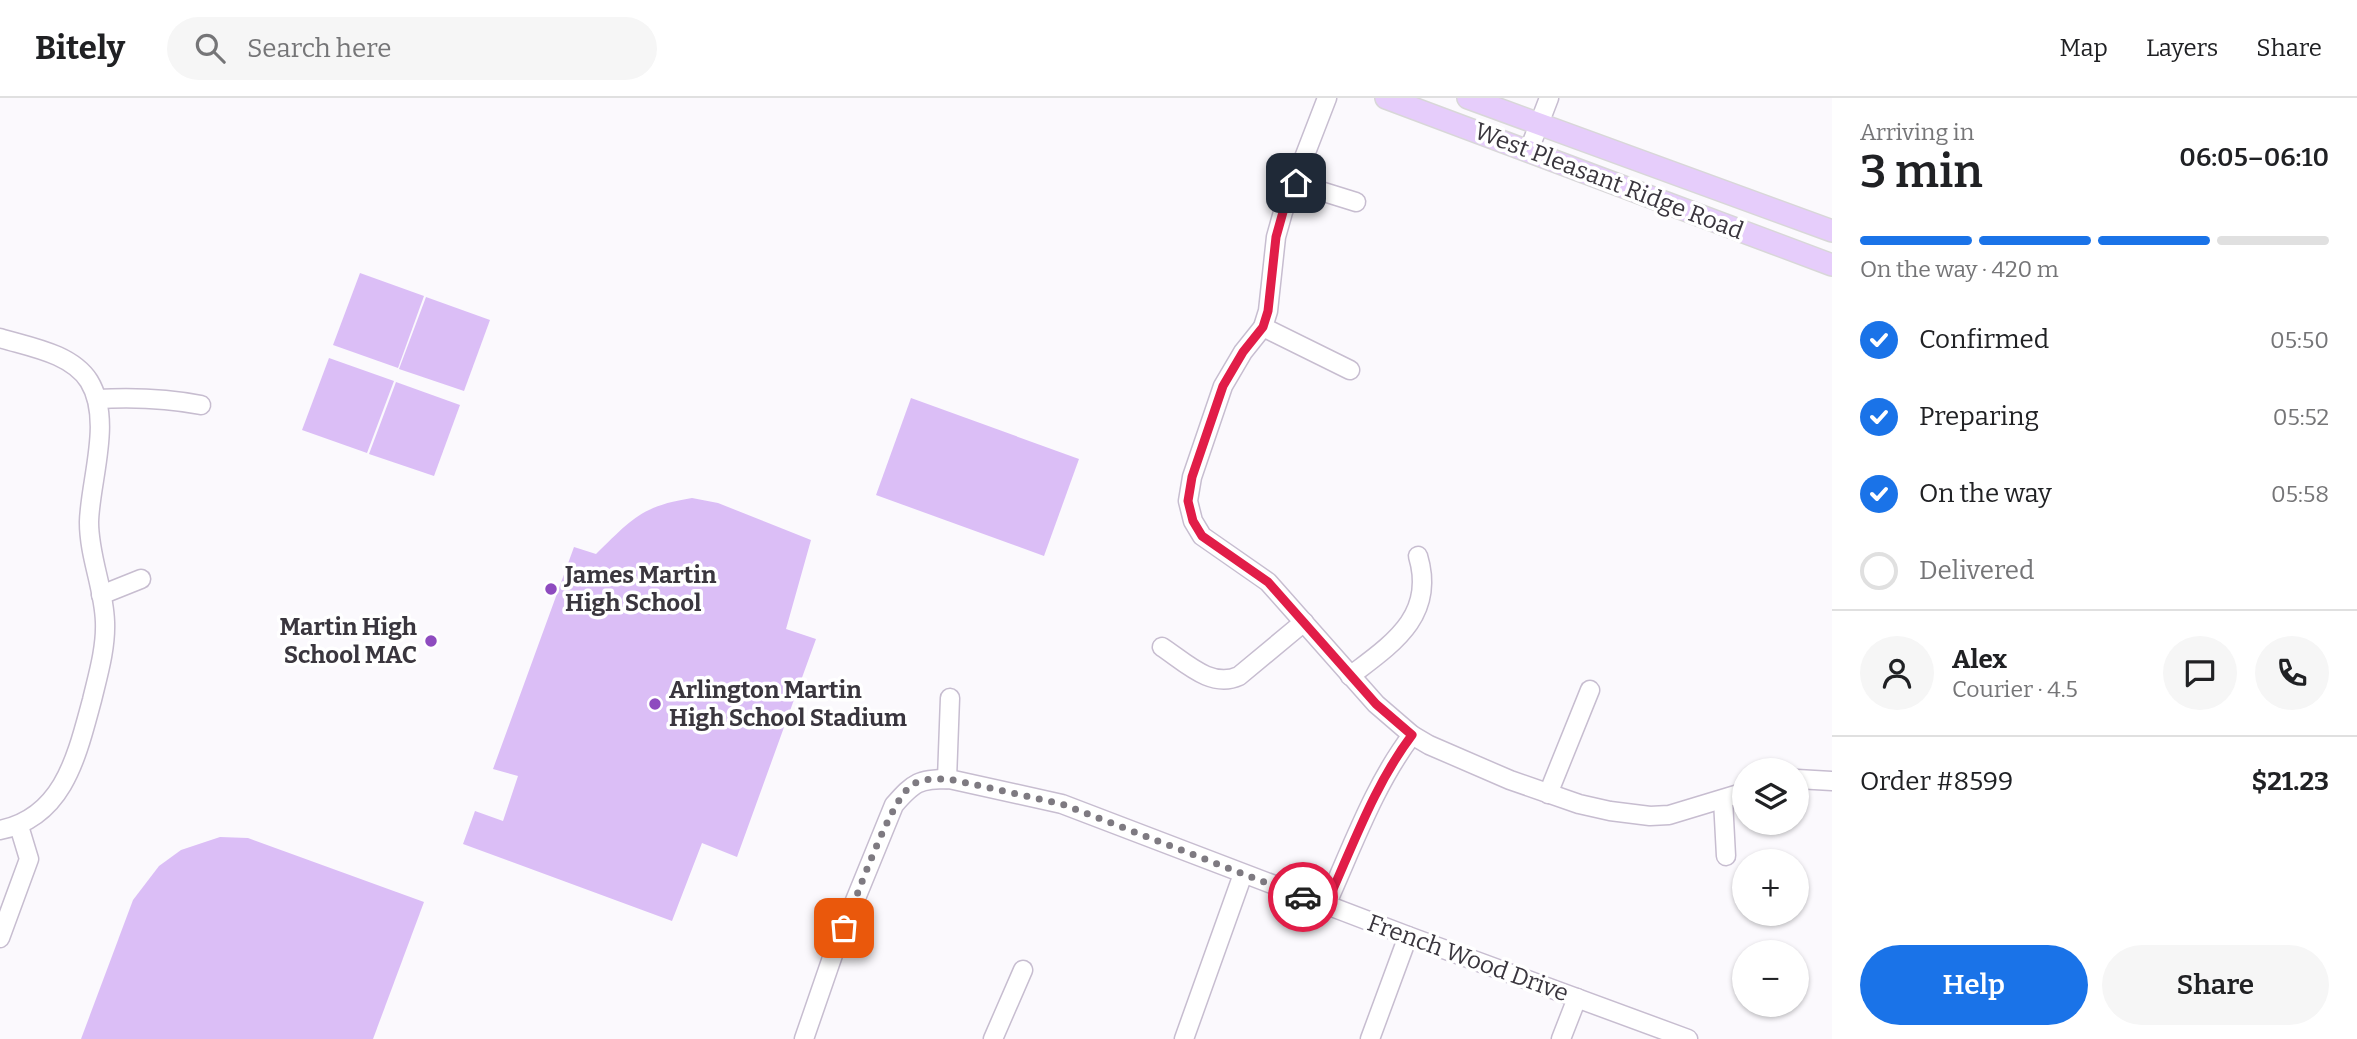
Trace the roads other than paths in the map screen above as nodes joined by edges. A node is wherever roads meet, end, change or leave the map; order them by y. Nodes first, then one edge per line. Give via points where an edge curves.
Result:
1 (1327, 98) edge
2 (1386, 98) edge
3 (1468, 98) edge
4 (1549, 98) edge
5 (1539, 124) junction
6 (1529, 150) junction
7 (1296, 183) junction
8 (1745, 199) junction
9 (1356, 202) dead end
10 (1734, 228) junction
11 (1832, 231) edge
12 (1832, 265) edge
13 (1263, 327) junction
14 (0, 338) edge
15 (1350, 370) dead end
16 (97, 399) junction
17 (201, 405) dead end
18 (1419, 556) dead end
19 (141, 579) dead end
20 (101, 595) junction
21 (1304, 622) junction
22 (1163, 647) dead end
23 (1350, 676) junction
24 (1590, 690) dead end
25 (950, 698) dead end
26 (1412, 735) junction
27 (947, 779) junction
28 (1809, 780) edge
29 (1832, 781) edge
30 (1548, 794) junction
31 (1732, 797) edge
32 (1723, 800) junction
33 (19, 826) junction
34 (0, 830) edge
35 (1726, 856) dead end
36 (1243, 874) junction
37 (1326, 905) junction
38 (1408, 936) junction
39 (0, 939) edge
40 (1023, 970) dead end
41 (1577, 998) junction
42 (804, 1039) edge
43 (993, 1039) edge
44 (1184, 1039) edge
45 (1370, 1039) edge
46 (1561, 1039) edge
47 (1688, 1039) edge

1 - 7 street
2 - 6 main road, West Pleasant Ridge Road
3 - 5 main road, West Pleasant Ridge Road
4 - 5 street
5 - 6 street
5 - 8 main road, West Pleasant Ridge Road
6 - 10 main road, West Pleasant Ridge Road
7 - 9 street
7 - 13 street via 1276,237
8 - 10 main road
8 - 11 main road, West Pleasant Ridge Road
10 - 12 main road, West Pleasant Ridge Road
13 - 15 street
13 - 21 street via 1223,386 1188,501 1202,536 1268,582
14 - 16 street via 58,356 88,380
16 - 17 street via 136,397
16 - 20 street via 100,423 89,533
18 - 23 street via 1424,583 1416,614 1393,642
19 - 20 street
20 - 33 street via 106,633 100,670 67,779 34,817
21 - 22 street via 1231,679 1208,677
21 - 23 street
23 - 26 street
24 - 30 street
25 - 27 street
26 - 30 street
26 - 37 street via 1381,783
27 - 36 street, French Wood Drive via 1062,804
27 - 42 street, French Wood Drive via 911,785 894,805
28 - 29 street
30 - 32 street via 1589,807 1650,816
31 - 32 street
32 - 35 street
33 - 34 street
33 - 39 street via 29,859
36 - 37 street, French Wood Drive
36 - 44 street
37 - 38 street, French Wood Drive
38 - 41 street, French Wood Drive
38 - 45 street
40 - 43 street
41 - 46 street
41 - 47 street, French Wood Drive

